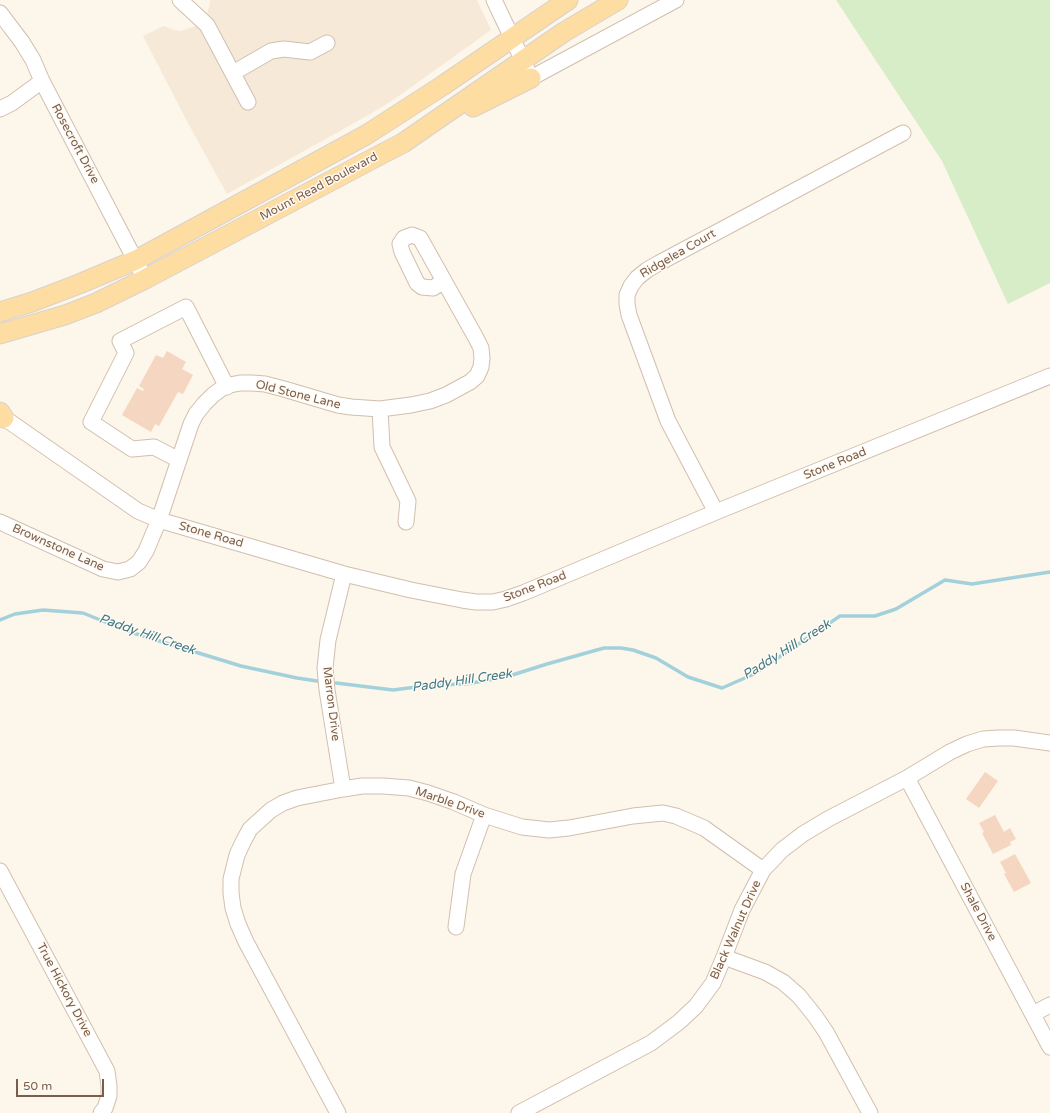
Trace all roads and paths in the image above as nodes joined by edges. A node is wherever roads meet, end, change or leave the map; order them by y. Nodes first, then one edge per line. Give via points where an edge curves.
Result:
1 (180, 0) edge
2 (494, 0) edge
3 (568, 0) edge
4 (618, 0) edge
5 (676, 0) edge
6 (0, 13) edge
7 (512, 38) junction
8 (328, 43) dead end
9 (527, 69) junction
10 (233, 73) junction
11 (42, 81) junction
12 (248, 102) dead end
13 (0, 110) edge
14 (903, 133) dead end
15 (136, 260) junction
16 (145, 278) junction
17 (444, 281) dead end
18 (0, 312) edge
19 (4, 334) edge
20 (1050, 376) edge
21 (227, 387) junction
22 (380, 409) junction
23 (2, 415) edge
24 (179, 460) junction
25 (716, 512) junction
26 (159, 520) junction
27 (0, 522) edge
28 (406, 522) dead end
29 (344, 574) junction
30 (1050, 743) edge
31 (906, 778) junction
32 (343, 789) junction
33 (484, 815) junction
34 (763, 870) junction
35 (0, 871) edge
36 (456, 927) dead end
37 (724, 957) junction
38 (1050, 1005) edge
39 (1032, 1014) junction
40 (1050, 1047) edge
41 (101, 1113) edge
42 (338, 1113) edge
43 (519, 1113) edge
44 (870, 1113) edge

1 - 10 street via 207,25
2 - 7 street
3 - 7 main road, Mount Read Boulevard
4 - 9 main road, Mount Read Boulevard via 564,32
5 - 9 street, Mount Read Boulevard
6 - 11 street, Rosecroft Drive via 22,42
7 - 9 street
7 - 15 main road, Mount Read Boulevard via 366,135
8 - 10 street via 310,52 284,49 271,51
9 - 16 main road, Mount Read Boulevard via 403,143
10 - 12 street
11 - 13 street
11 - 15 street, Rosecroft Drive
14 - 25 street, Ridgelea Court via 659,263 630,286 627,304 629,315 668,421
15 - 16 street, Rosecroft Drive
15 - 18 main road, Mount Read Boulevard via 32,302
16 - 19 main road, Mount Read Boulevard via 96,303
17 - 22 street, Old Stone Lane via 481,348 481,367 470,382 446,395 430,401
20 - 25 street, Stone Road
21 - 22 street, Old Stone Lane via 240,383 265,384 338,405
21 - 24 street, Old Stone Lane via 213,395 196,414
21 - 24 street via 186,308 120,341 126,353 90,422 132,449 154,447
22 - 28 street via 382,447 408,501
23 - 26 street, Stone Road via 138,511
24 - 26 street, Old Stone Lane
25 - 29 street, Stone Road via 506,599 493,602 462,600
26 - 27 street, Brownstone Lane via 139,562 130,569 118,572 103,569
26 - 29 street, Stone Road
29 - 32 street, Marron Drive via 328,640 325,668
30 - 31 street, Black Walnut Drive via 1014,738 983,739 950,752
31 - 34 street, Black Walnut Drive via 803,834 782,850
31 - 39 street, Shale Drive
32 - 33 street, Marble Drive via 362,786 409,788 454,802
32 - 42 street, Marble Drive via 297,798 272,810 250,830 243,842 231,879 233,908 246,942
33 - 34 street, Marble Drive via 522,827 549,830 663,813 704,828
33 - 36 street via 463,874
34 - 37 street, Black Walnut Drive via 742,910
35 - 41 street, True Hickory Drive via 107,1070 109,1096
37 - 43 street, Black Walnut Drive via 713,983 696,1006 665,1033
37 - 44 street via 766,972 799,996 826,1032
38 - 39 street
39 - 40 street, Shale Drive

